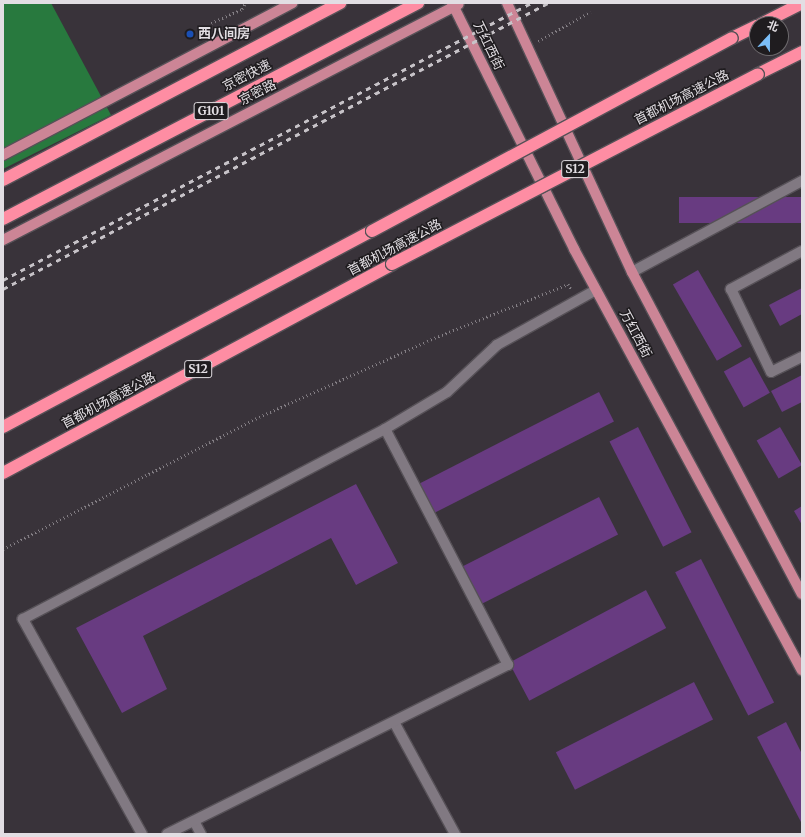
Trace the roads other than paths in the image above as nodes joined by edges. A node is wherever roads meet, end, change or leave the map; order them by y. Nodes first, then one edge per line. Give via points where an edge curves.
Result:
1 (293, 3) edge
2 (340, 3) edge
3 (418, 3) edge
4 (507, 3) edge
5 (802, 3) edge
6 (454, 4) edge
7 (777, 16) edge
8 (749, 30) edge
9 (802, 52) edge
10 (3, 154) edge
11 (3, 180) edge
12 (802, 181) edge
13 (3, 219) edge
14 (3, 240) edge
15 (802, 251) edge
16 (632, 272) junction
17 (596, 290) junction
18 (802, 356) edge
19 (3, 427) edge
20 (385, 429) junction
21 (3, 473) edge
22 (802, 594) edge
23 (802, 670) edge
24 (394, 722) junction
25 (194, 821) junction
26 (142, 834) edge
27 (167, 834) edge
28 (201, 834) edge
29 (455, 834) edge

1 - 10 main road
2 - 11 highway, 京密快速 / G101, bridge
3 - 13 highway, 京密快速 / G101, bridge
4 - 16 main road, 万红西街
5 - 7 highway
6 - 14 main road, 京密路 / G101
6 - 17 main road, 万红西街
8 - 19 highway, 首都机场高速公路, bridge
9 - 21 highway, 首都机场高速公路 / S12, bridge via 392,264
12 - 16 street
15 - 18 street via 731,289 771,372
16 - 22 main road, 万红西街
17 - 20 street via 497,345 447,392
17 - 23 main road, 万红西街
20 - 24 street via 508,665
20 - 26 street via 23,619
24 - 25 street
24 - 29 street
25 - 27 street
25 - 28 street

